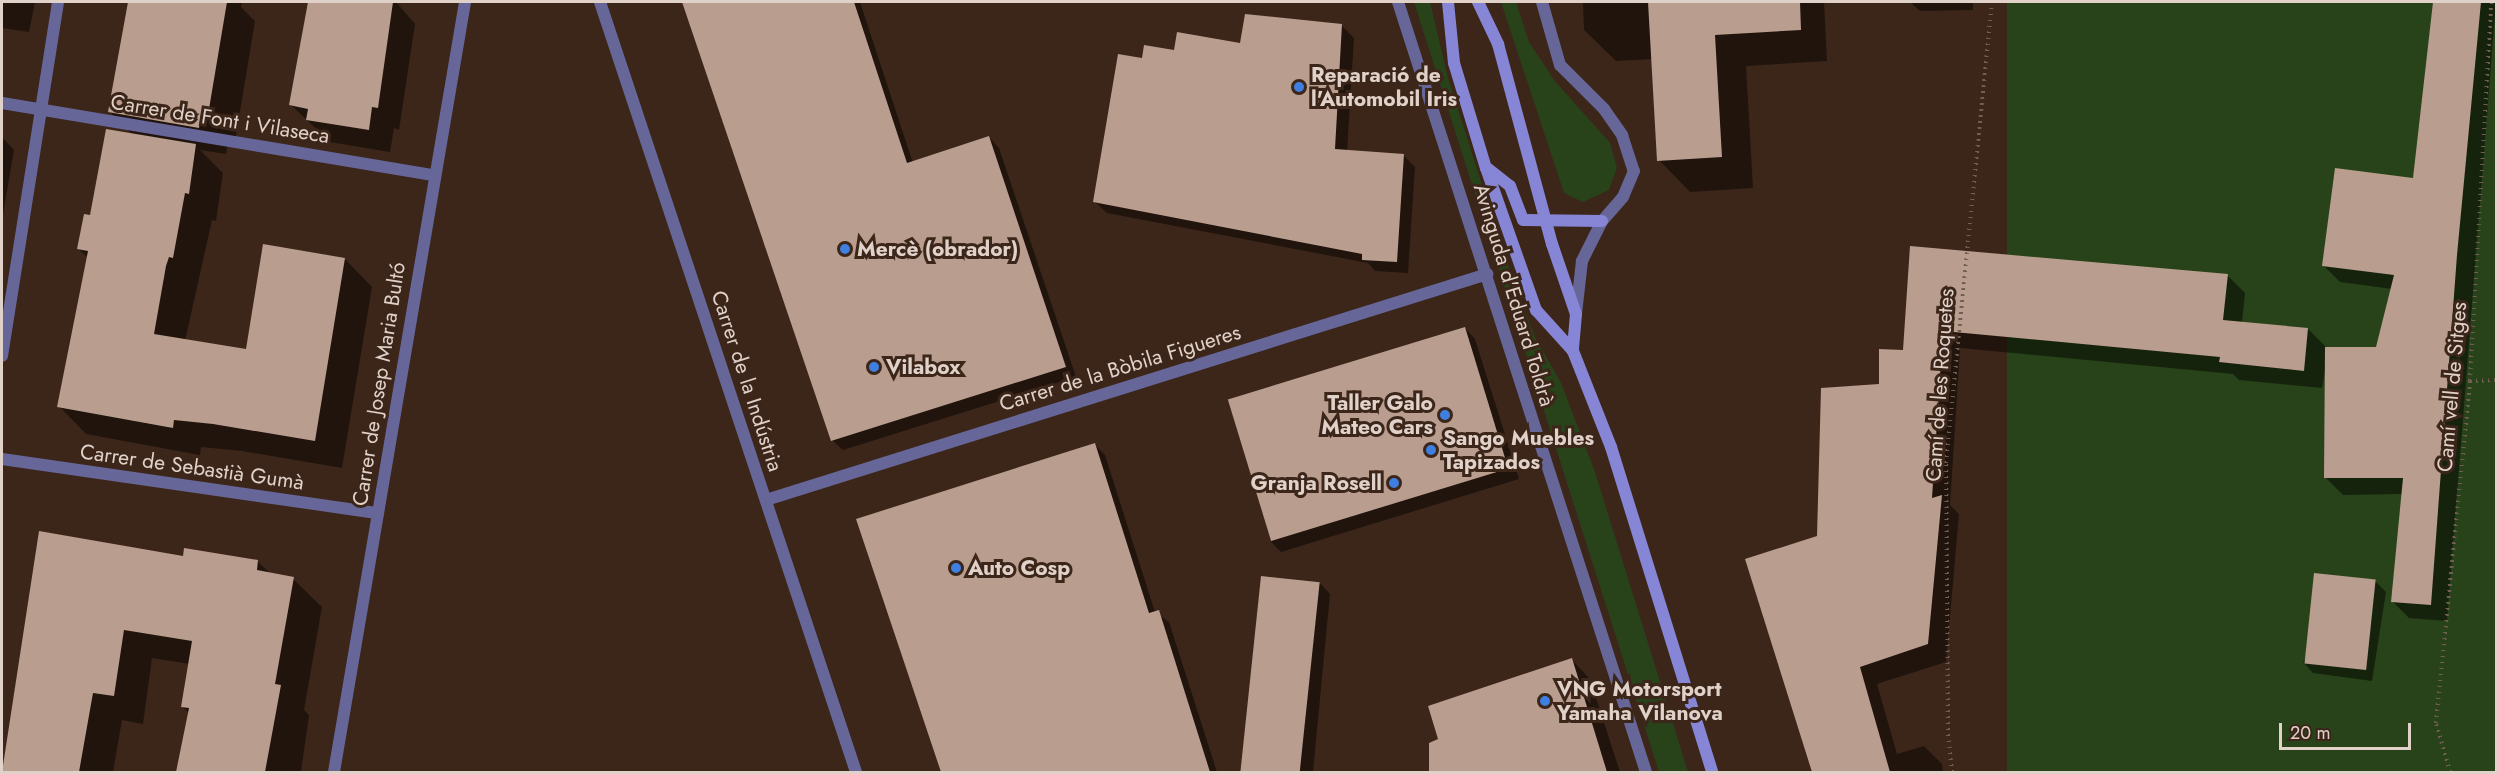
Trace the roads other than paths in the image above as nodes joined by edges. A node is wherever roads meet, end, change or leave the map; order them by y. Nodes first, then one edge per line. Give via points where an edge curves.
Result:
1 (58, 2) edge
2 (465, 2) edge
3 (600, 2) edge
4 (1398, 2) edge
5 (1448, 2) edge
6 (1478, 2) edge
7 (1542, 2) edge
8 (2, 103) edge
9 (39, 109) junction
10 (1486, 168) junction
11 (433, 175) junction
12 (1546, 221) junction
13 (1602, 221) junction
14 (1487, 273) junction
15 (1576, 314) junction
16 (1573, 351) junction
17 (2, 356) edge
18 (2, 459) edge
19 (766, 500) junction
20 (378, 513) junction
21 (334, 772) edge
22 (856, 772) edge
23 (1646, 772) edge
24 (1712, 772) edge

1 - 9 street
2 - 11 street, Carrer de Josep Maria Bultó
3 - 19 street, Carrer de la Indústria
4 - 14 street, Avinguda d'Eduard Toldrà
5 - 10 street, Avinguda d'Eduard Toldrà via 1454,63
6 - 12 street, Avinguda d'Eduard Toldrà via 1498,44
7 - 13 street, Avinguda d'Eduard Toldrà via 1560,64 1604,109 1622,135 1634,171 1623,197
8 - 9 street, Carrer de Font i Vilaseca
9 - 11 street, Carrer de Font i Vilaseca
9 - 17 street
10 - 12 street via 1510,186 1523,220
10 - 16 street, Avinguda d'Eduard Toldrà via 1536,310
11 - 20 street, Carrer de Josep Maria Bultó
12 - 13 street
12 - 15 street, Avinguda d'Eduard Toldrà
13 - 15 street, Avinguda d'Eduard Toldrà via 1581,261
14 - 19 street, Carrer de la Bòbila Figueres
14 - 23 street, Avinguda d'Eduard Toldrà
15 - 16 street, Avinguda d'Eduard Toldrà
16 - 24 street, Avinguda d'Eduard Toldrà via 1611,447
18 - 20 street, Carrer de Sebastià Gumà
19 - 22 street, Carrer de la Indústria
20 - 21 street, Carrer de Josep Maria Bultó

